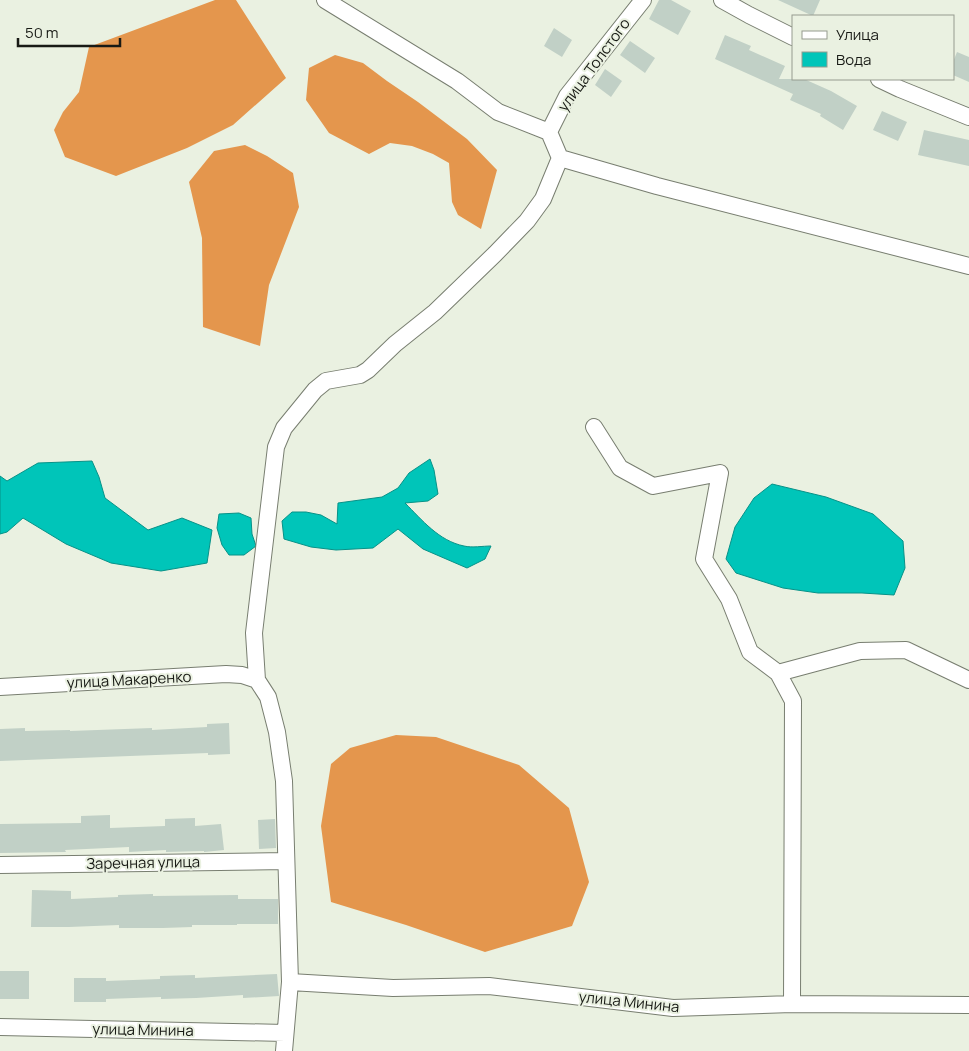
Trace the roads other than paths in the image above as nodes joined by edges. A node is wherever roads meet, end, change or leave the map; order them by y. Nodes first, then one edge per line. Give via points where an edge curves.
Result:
1 (325, 0) edge
2 (642, 0) edge
3 (722, 0) edge
4 (792, 37) edge
5 (880, 80) edge
6 (969, 118) edge
7 (549, 132) junction
8 (560, 158) junction
9 (969, 266) edge
10 (594, 427) dead end
11 (778, 673) junction
12 (257, 680) junction
13 (969, 680) edge
14 (0, 687) edge
15 (286, 860) junction
16 (0, 865) edge
17 (290, 982) junction
18 (792, 1004) junction
19 (969, 1005) edge
20 (0, 1027) edge
21 (285, 1033) junction
22 (284, 1051) edge

1 - 7 street via 457,81 498,112
2 - 7 street, улица Толстого via 567,96
3 - 4 street
5 - 6 street
7 - 8 street
8 - 9 street
8 - 12 street via 543,200 527,221 435,312 368,370 360,375 326,381 284,428 276,446 254,633
10 - 11 street via 620,468 653,486 720,473 704,559 729,599 750,652
11 - 13 street via 860,651 906,650
11 - 18 street via 794,702
12 - 14 street, улица Макаренко via 226,674
12 - 15 street via 268,697 277,732 284,781
15 - 16 street, Заречная улица
15 - 17 street
17 - 18 street, улица Минина via 393,988 489,986 673,1008
17 - 21 street
18 - 19 street, улица Минина
20 - 21 street, улица Минина
21 - 22 street

